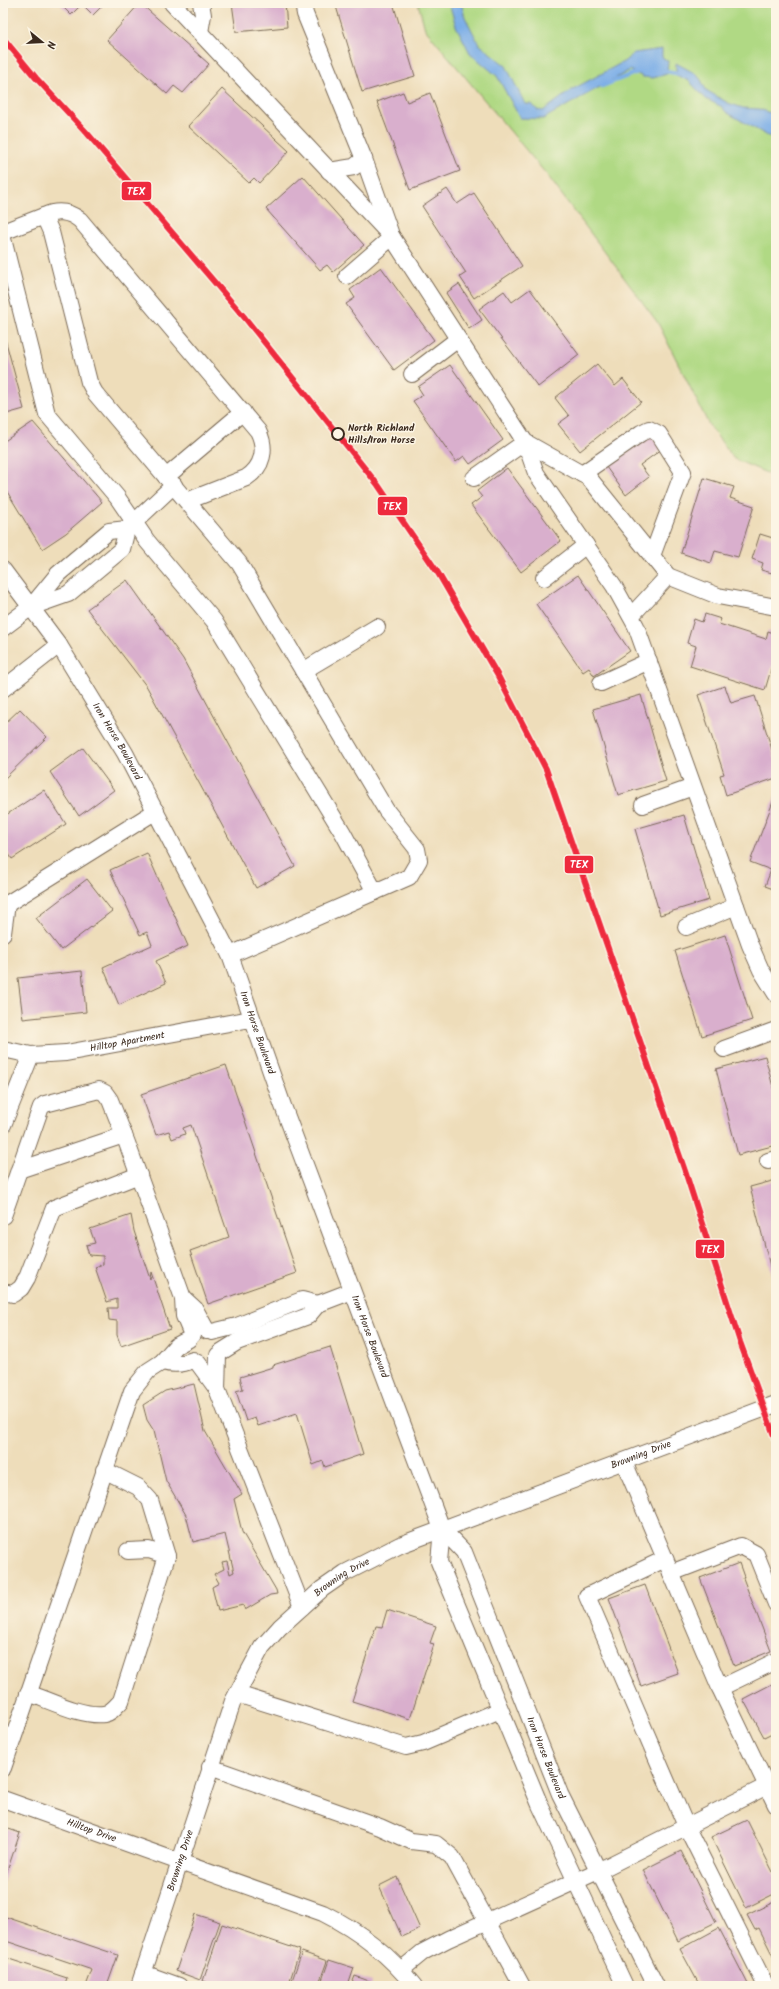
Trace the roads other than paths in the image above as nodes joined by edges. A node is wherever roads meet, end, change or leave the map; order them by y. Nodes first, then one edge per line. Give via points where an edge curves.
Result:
1 (201, 3) edge
2 (303, 3) edge
3 (174, 4) edge
4 (200, 32) junction
5 (364, 159) junction
6 (329, 171) junction
7 (44, 216) junction
8 (3, 232) edge
9 (392, 237) junction
10 (3, 239) edge
11 (346, 276) dead end
12 (458, 339) junction
13 (412, 374) dead end
14 (243, 412) junction
15 (525, 442) junction
16 (582, 474) junction
17 (474, 478) dead end
18 (170, 481) junction
19 (187, 501) junction
20 (130, 526) junction
21 (586, 545) junction
22 (652, 556) junction
23 (3, 570) edge
24 (668, 576) junction
25 (544, 578) dead end
26 (32, 607) junction
27 (776, 607) edge
28 (631, 616) junction
29 (377, 627) dead end
30 (3, 628) edge
31 (59, 645) junction
32 (649, 661) junction
33 (303, 671) junction
34 (601, 683) dead end
35 (3, 689) edge
36 (693, 787) junction
37 (643, 805) dead end
38 (156, 811) junction
39 (375, 892) junction
40 (5, 904) edge
41 (736, 906) junction
42 (686, 926) dead end
43 (3, 933) edge
44 (230, 955) junction
45 (776, 994) edge
46 (251, 1019) junction
47 (776, 1030) edge
48 (3, 1048) edge
49 (724, 1049) dead end
50 (31, 1055) junction
51 (3, 1125) edge
52 (124, 1136) junction
53 (18, 1170) junction
54 (139, 1175) junction
55 (3, 1216) edge
56 (352, 1291) junction
57 (3, 1292) edge
58 (318, 1304) junction
59 (200, 1334) junction
60 (219, 1354) junction
61 (162, 1362) junction
62 (196, 1362) junction
63 (217, 1389) junction
64 (776, 1404) edge
65 (624, 1462) junction
66 (104, 1470) junction
67 (442, 1529) junction
68 (128, 1550) dead end
69 (167, 1556) junction
70 (668, 1566) junction
71 (776, 1604) edge
72 (302, 1607) junction
73 (776, 1661) edge
74 (720, 1688) junction
75 (28, 1693) junction
76 (237, 1694) junction
77 (500, 1710) junction
78 (210, 1767) junction
79 (3, 1768) edge
80 (767, 1786) junction
81 (3, 1799) edge
82 (776, 1805) edge
83 (686, 1826) junction
84 (181, 1862) junction
85 (598, 1871) junction
86 (575, 1880) junction
87 (488, 1921) junction
88 (401, 1970) junction
89 (141, 1980) edge
90 (179, 1986) edge
91 (414, 1986) edge
92 (522, 1986) edge
93 (625, 1986) edge
94 (656, 1986) edge
95 (766, 1986) edge

1 - 4 street via 203,15
2 - 5 street via 305,14
3 - 4 street
4 - 6 street
5 - 6 street via 354,166
5 - 9 street
6 - 9 street
7 - 8 street
7 - 14 street via 60,212 73,215 80,220
7 - 18 street via 51,232 89,382 95,393
9 - 11 street
9 - 12 street
10 - 20 street via 47,414 117,497
12 - 13 street
12 - 15 street
14 - 18 street
14 - 19 street via 258,431 263,444 262,458 256,470 246,478
15 - 16 street
15 - 17 street
15 - 21 street via 536,473
16 - 22 street via 589,478
16 - 22 street via 648,429 659,434 683,472
18 - 19 street
18 - 20 street
19 - 33 street via 239,563
20 - 26 street via 109,531 58,574
20 - 26 street via 122,549 68,594
20 - 39 street via 147,541 214,621 343,833
21 - 25 street
21 - 28 street
22 - 24 street
23 - 26 street, Iron Horse Boulevard
24 - 27 street via 718,596
24 - 28 street
26 - 30 street
26 - 31 street, Iron Horse Boulevard
28 - 32 street
29 - 33 street
31 - 35 street
31 - 38 street, Iron Horse Boulevard via 125,753
32 - 34 street
32 - 36 street
33 - 39 street via 386,810 417,849 419,860 409,877
36 - 37 street
36 - 41 street
38 - 40 street
38 - 44 street, Iron Horse Boulevard
39 - 44 street
40 - 43 street
41 - 42 street
41 - 45 street via 760,970
44 - 46 street, Iron Horse Boulevard
46 - 50 street, Hilltop Apartment via 66,1053
46 - 56 street, Iron Horse Boulevard
47 - 49 street
48 - 50 street, Hilltop Apartment
50 - 51 street
52 - 53 street
52 - 53 street via 110,1100 99,1090 45,1104 41,1107
52 - 54 street
53 - 55 street
54 - 57 street via 54,1208 21,1288 13,1294
54 - 59 street via 183,1298 195,1309
56 - 58 street
56 - 67 street, Iron Horse Boulevard
58 - 59 street via 302,1300 236,1326
58 - 60 street via 308,1316 237,1342
59 - 60 street via 219,1340
59 - 61 street via 176,1346
59 - 62 street via 187,1350
60 - 62 street via 210,1363
60 - 63 street
61 - 62 street
61 - 66 street via 148,1371 132,1391
62 - 63 street
63 - 72 street
64 - 65 street, Browning Drive
65 - 67 street, Browning Drive
65 - 70 street
66 - 69 street via 138,1487 150,1500
66 - 75 street
67 - 72 street, Browning Drive via 400,1545 345,1573
67 - 77 street, Iron Horse Boulevard via 439,1562
67 - 85 street, Iron Horse Boulevard via 464,1552 560,1794
68 - 69 street via 149,1550
69 - 75 street via 121,1701 114,1709 105,1714 87,1713
70 - 71 street via 741,1546 756,1554
70 - 74 street
70 - 83 street via 587,1596
72 - 76 street, Browning Drive via 262,1647
73 - 74 street
74 - 80 street
75 - 79 street
76 - 77 street via 406,1747
76 - 78 street, Browning Drive
77 - 86 street, Iron Horse Boulevard
78 - 84 street, Browning Drive
78 - 87 street via 380,1827 411,1841 436,1844 452,1857
80 - 82 street
80 - 83 street
81 - 84 street, Hilltop Drive
83 - 85 street
83 - 95 street
84 - 88 street, Hilltop Drive via 323,1913 364,1937
84 - 89 street, Browning Drive
85 - 86 street
85 - 94 street, Iron Horse Boulevard
86 - 87 street
86 - 93 street, Iron Horse Boulevard
87 - 88 street via 423,1952
87 - 92 street
88 - 91 street, Hilltop Drive
89 - 90 street

